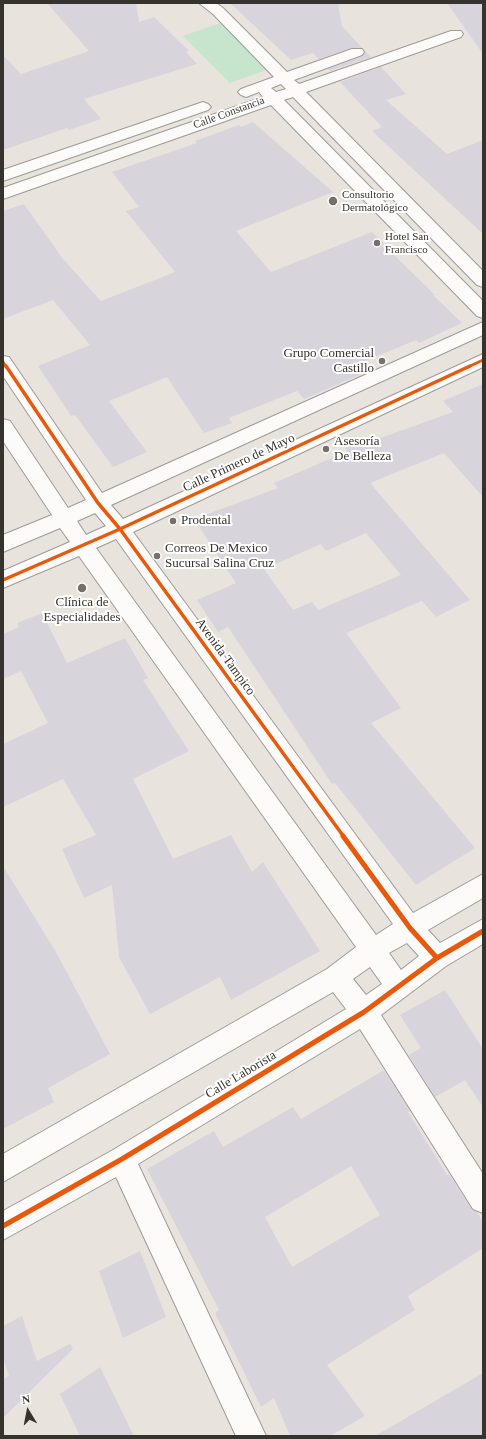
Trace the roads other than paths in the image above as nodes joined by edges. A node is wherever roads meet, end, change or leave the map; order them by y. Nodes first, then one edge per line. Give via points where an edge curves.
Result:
1 (206, 3) edge
2 (456, 34) dead end
3 (370, 48) dead end
4 (283, 78) junction
5 (296, 90) junction
6 (267, 92) junction
7 (232, 96) dead end
8 (217, 102) dead end
9 (3, 176) edge
10 (3, 194) edge
11 (483, 281) edge
12 (483, 312) edge
13 (483, 328) edge
14 (483, 360) edge
15 (3, 362) edge
16 (3, 426) edge
17 (98, 503) junction
18 (64, 518) junction
19 (120, 529) junction
20 (3, 544) edge
21 (83, 546) junction
22 (3, 580) edge
23 (483, 885) edge
24 (410, 928) junction
25 (483, 930) edge
26 (372, 950) junction
27 (437, 958) junction
28 (336, 977) junction
29 (398, 986) junction
30 (364, 1012) junction
31 (122, 1159) junction
32 (3, 1168) edge
33 (483, 1198) edge
34 (3, 1226) edge
35 (250, 1436) edge

1 - 4 street via 218,11
2 - 5 street, Calle Constancia
3 - 4 street, Calle Constancia
4 - 5 street
4 - 6 street, Calle Constancia
5 - 6 street, Calle Constancia
5 - 11 street
6 - 7 street, Calle Constancia
6 - 10 street, Calle Constancia
6 - 12 street
8 - 9 street, Calle Constancia
13 - 17 street, Calle Primero de Mayo
14 - 19 street, Calle Primero de Mayo
15 - 17 street, Avenida Tampico
16 - 18 street
17 - 18 street, Calle Primero de Mayo
17 - 19 street, Avenida Tampico
18 - 20 street, Calle Primero de Mayo
18 - 21 street
19 - 21 street, Calle Primero de Mayo
19 - 24 street, Avenida Tampico
21 - 22 street, Calle Primero de Mayo
21 - 26 street
23 - 24 street
24 - 26 street
24 - 27 street, Avenida Tampico
25 - 27 street, Calle Laborista
26 - 28 street
26 - 29 street
27 - 29 street, Calle Laborista
28 - 30 street
28 - 32 street
29 - 30 street, Calle Laborista
30 - 31 street, Calle Laborista
30 - 33 street
31 - 34 street, Calle Laborista
31 - 35 street

